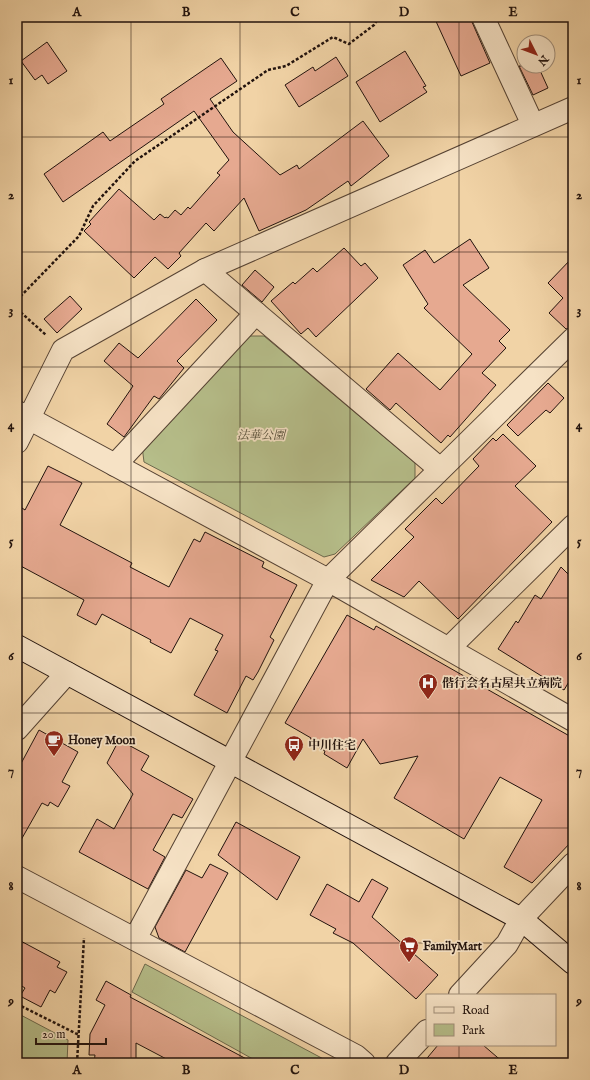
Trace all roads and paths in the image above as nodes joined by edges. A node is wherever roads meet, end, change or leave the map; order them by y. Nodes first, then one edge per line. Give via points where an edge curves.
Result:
1 (379, 17) edge
2 (483, 17) edge
3 (573, 108) edge
4 (534, 126) junction
5 (205, 270) junction
6 (17, 300) edge
7 (17, 309) edge
8 (256, 313) junction
9 (573, 339) edge
10 (63, 350) junction
11 (23, 415) edge
12 (17, 442) edge
13 (115, 465) junction
14 (440, 469) junction
15 (573, 526) edge
16 (328, 580) junction
17 (17, 646) edge
18 (449, 648) junction
19 (67, 673) junction
20 (573, 720) edge
21 (17, 730) edge
22 (230, 762) junction
23 (573, 864) edge
24 (17, 877) edge
25 (85, 913) junction
26 (521, 919) junction
27 (135, 939) junction
28 (573, 962) edge
29 (461, 994) edge
30 (17, 1004) edge
31 (426, 1032) edge
32 (79, 1035) junction
33 (77, 1063) edge
34 (364, 1063) edge
35 (397, 1063) edge

1 - 6 path via 374,25 349,44 333,37 286,66 268,70 135,161 93,206 79,236
2 - 4 street
3 - 4 street
4 - 5 street
5 - 8 street
5 - 10 street
7 - 10 path
8 - 13 street
8 - 14 street
9 - 14 street
10 - 11 street
11 - 12 street
11 - 13 street
13 - 16 street
14 - 16 street
15 - 18 street
16 - 18 street
16 - 22 street
17 - 19 street
18 - 20 street
19 - 21 street
19 - 22 street
22 - 26 street
22 - 27 street
23 - 26 street
24 - 25 street
25 - 27 street
25 - 32 path
26 - 28 street
26 - 29 street via 506,944
27 - 34 street via 356,1056
30 - 32 path
31 - 35 street
32 - 33 path

